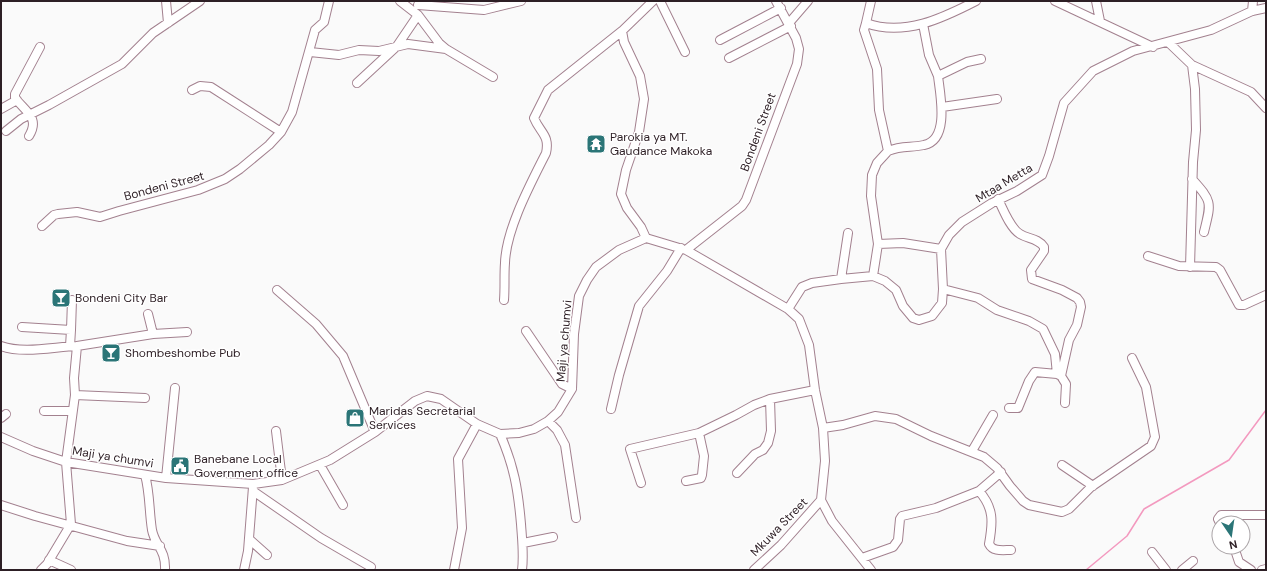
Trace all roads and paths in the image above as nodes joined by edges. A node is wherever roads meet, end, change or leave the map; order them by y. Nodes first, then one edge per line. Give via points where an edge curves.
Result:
1 (166, 1) edge
2 (200, 1) edge
3 (329, 1) edge
4 (400, 1) edge
5 (521, 1) edge
6 (653, 1) edge
7 (660, 1) edge
8 (808, 1) edge
9 (871, 1) edge
10 (976, 1) edge
11 (1056, 1) edge
12 (1096, 1) edge
13 (1254, 1) edge
14 (779, 4) edge
15 (418, 8) edge
16 (1266, 8) edge
17 (1252, 11) junction
18 (1100, 21) junction
19 (168, 23) junction
20 (866, 23) junction
21 (790, 24) junction
22 (923, 24) junction
23 (622, 31) junction
24 (720, 40) dead end
25 (1168, 42) junction
26 (397, 46) junction
27 (40, 47) dead end
28 (1153, 47) junction
29 (446, 49) junction
30 (310, 52) junction
31 (685, 52) dead end
32 (728, 58) dead end
33 (981, 59) dead end
34 (1192, 66) junction
35 (938, 76) junction
36 (493, 77) dead end
37 (357, 83) dead end
38 (192, 90) dead end
39 (997, 99) dead end
40 (17, 100) junction
41 (942, 107) junction
42 (1266, 108) edge
43 (1, 109) edge
44 (29, 115) junction
45 (6, 131) dead end
46 (281, 132) junction
47 (30, 136) dead end
48 (888, 150) junction
49 (1192, 179) junction
50 (998, 199) junction
51 (42, 226) dead end
52 (1204, 232) dead end
53 (848, 234) dead end
54 (646, 238) junction
55 (878, 244) junction
56 (684, 249) junction
57 (941, 249) junction
58 (1148, 256) dead end
59 (1190, 267) junction
60 (873, 276) junction
61 (841, 279) junction
62 (944, 289) junction
63 (277, 290) dead end
64 (1266, 295) edge
65 (72, 300) dead end
66 (504, 300) dead end
67 (788, 309) junction
68 (148, 314) dead end
69 (22, 327) dead end
70 (71, 330) junction
71 (526, 331) dead end
72 (187, 332) dead end
73 (153, 334) junction
74 (1, 346) edge
75 (73, 346) junction
76 (1132, 358) dead end
77 (1059, 375) junction
78 (174, 388) dead end
79 (572, 389) junction
80 (815, 390) junction
81 (75, 396) junction
82 (145, 398) dead end
83 (770, 399) junction
84 (1065, 404) dead end
85 (1009, 408) dead end
86 (611, 409) dead end
87 (44, 411) dead end
88 (72, 411) junction
89 (993, 415) dead end
90 (548, 422) junction
91 (477, 424) junction
92 (823, 428) junction
93 (276, 431) dead end
94 (375, 432) junction
95 (699, 433) junction
96 (500, 434) junction
97 (1, 437) edge
98 (972, 451) junction
99 (66, 462) junction
100 (320, 465) junction
101 (1062, 465) dead end
102 (1001, 472) junction
103 (737, 473) dead end
104 (146, 475) junction
105 (166, 478) junction
106 (282, 480) junction
107 (686, 481) dead end
108 (641, 483) dead end
109 (1093, 486) junction
110 (253, 488) junction
111 (979, 491) junction
112 (821, 500) junction
113 (1, 504) edge
114 (343, 505) dead end
115 (1251, 515) edge
116 (1266, 515) edge
117 (576, 518) dead end
118 (71, 524) junction
119 (553, 537) dead end
120 (249, 539) junction
121 (523, 542) junction
122 (160, 546) junction
123 (1011, 550) dead end
124 (1152, 552) dead end
125 (267, 555) dead end
126 (1237, 555) edge
127 (862, 558) junction
128 (49, 560) junction
129 (1193, 561) dead end
130 (371, 567) dead end
131 (1266, 569) edge
132 (41, 570) edge
133 (71, 570) edge
134 (165, 570) edge
135 (244, 570) edge
136 (454, 570) edge
137 (522, 570) edge
138 (754, 570) edge
139 (871, 570) edge
140 (1166, 570) edge
141 (1182, 570) edge
142 (1251, 570) edge
143 (1262, 570) edge

1 - 19 street
2 - 19 street
3 - 30 street, Bondeni Street via 324,22 315,30
4 - 15 street
5 - 15 street via 484,10
6 - 23 street
7 - 31 street
8 - 21 street
9 - 20 street
10 - 22 street
11 - 18 street
12 - 18 street
13 - 17 street
14 - 21 street, Bondeni Street
14 - 24 street
15 - 26 street
15 - 29 street via 439,43
16 - 17 street, Mtaa Metta
17 - 25 street, Mtaa Metta via 1211,30
18 - 28 street
19 - 44 street via 154,32 122,64
20 - 22 street via 899,27
20 - 48 street via 864,30 877,69 879,110
21 - 32 street
21 - 56 street, Bondeni Street via 799,49 796,64 746,200 742,206
22 - 35 street via 929,55
23 - 54 street via 624,42 640,76 644,99 639,132 621,194
23 - 66 street via 548,90 534,118 548,144 507,247
25 - 28 street, Mtaa Metta
25 - 34 street
26 - 29 street via 408,44
26 - 30 street via 379,51 359,50 334,56
26 - 37 street
27 - 40 street via 16,91
28 - 50 street, Mtaa Metta via 1133,51 1093,71 1064,103 1042,175 1017,191
29 - 36 street
30 - 46 street, Bondeni Street via 292,112
33 - 35 street via 967,62
34 - 42 street via 1251,92
34 - 49 street via 1196,130
35 - 41 street
38 - 46 street via 200,86 211,87
39 - 41 street
40 - 43 street
40 - 44 street
41 - 48 street via 939,131 931,143 923,146 899,146
44 - 45 street
44 - 47 street via 34,120
46 - 51 street, Bondeni Street via 258,156 225,179 210,186 100,217 77,212 58,214
48 - 55 street via 877,163 872,175 871,196
49 - 52 street via 1207,195 1210,203
49 - 59 street
50 - 57 street, Mtaa Metta via 962,222 949,235
50 - 77 street via 1020,234 1036,240 1044,247 1044,251 1030,270 1032,279 1062,290 1078,298 1080,302 1080,313
53 - 61 street
54 - 56 street
54 - 79 street, Maji ya chumvi via 619,250 596,267 586,280 579,296 574,334
55 - 57 street
55 - 60 street
56 - 67 street
56 - 86 street via 639,306
57 - 62 street
58 - 59 street via 1178,266
59 - 64 street via 1216,267 1220,270 1239,305
60 - 61 street
60 - 62 street via 890,284 896,290 908,314 919,320 928,318 936,312 942,302
61 - 67 street via 802,287
62 - 77 street via 978,298 997,310 1043,328 1055,354
63 - 94 street via 316,324 344,356
65 - 70 street
67 - 80 street via 799,319 808,338
68 - 73 street
69 - 70 street
70 - 75 street
71 - 79 street via 562,384
72 - 73 street
73 - 75 street
74 - 75 street via 38,349
75 - 81 street
76 - 109 street via 1146,387 1155,437 1151,446
77 - 84 street via 1066,384
77 - 85 street via 1035,372 1018,408
78 - 105 street
79 - 90 street, Maji ya chumvi via 558,412
80 - 83 street
80 - 92 street
81 - 82 street
81 - 88 street
83 - 95 street
83 - 103 street via 772,431 768,443
87 - 88 street
88 - 99 street
89 - 98 street
90 - 96 street, Maji ya chumvi via 519,433
90 - 117 street via 557,430 565,445
91 - 94 street, Maji ya chumvi via 441,399 427,396 415,401
91 - 96 street, Maji ya chumvi
91 - 136 street via 458,459 462,528
92 - 98 street via 882,416 896,419 931,436
92 - 112 street via 825,462
93 - 106 street
94 - 100 street, Maji ya chumvi
95 - 107 street via 704,456 702,475 701,478
95 - 108 street via 630,449
96 - 121 street via 516,476
97 - 99 street, Maji ya chumvi via 33,452
98 - 102 street via 992,463
99 - 104 street, Maji ya chumvi
99 - 118 street
100 - 106 street, Maji ya chumvi
100 - 114 street
101 - 109 street
102 - 109 street via 1013,490 1029,505 1062,512 1069,509
102 - 111 street
104 - 105 street, Maji ya chumvi
104 - 122 street via 152,528
105 - 110 street, Maji ya chumvi
106 - 110 street, Maji ya chumvi
110 - 120 street
110 - 130 street via 321,538
111 - 123 street via 993,516 990,547 993,550
111 - 127 street via 936,508 902,516 898,540 893,547
112 - 127 street via 832,521
112 - 138 street, Mkuwa Street via 781,545
113 - 118 street via 35,516
115 - 116 street
118 - 122 street via 127,541
118 - 128 street
119 - 121 street
120 - 125 street
120 - 135 street
121 - 137 street
122 - 134 street via 165,559
124 - 140 street
126 - 142 street via 1239,562
127 - 139 street
128 - 132 street
128 - 133 street
129 - 141 street
131 - 143 street

